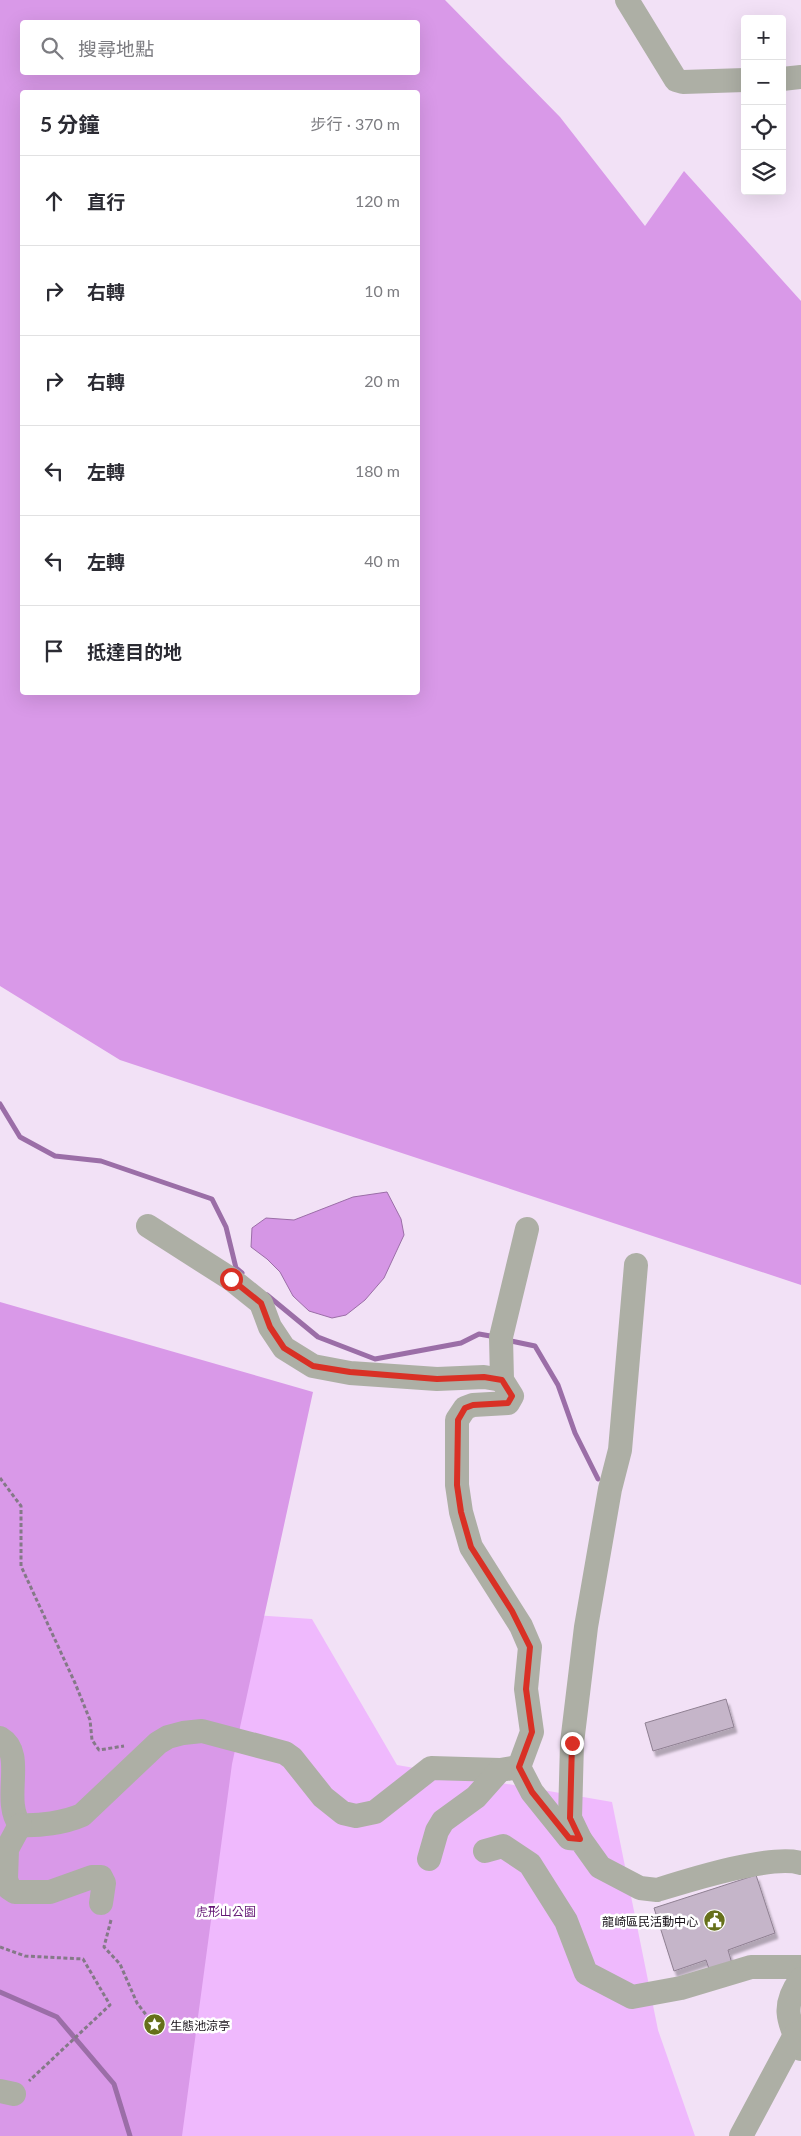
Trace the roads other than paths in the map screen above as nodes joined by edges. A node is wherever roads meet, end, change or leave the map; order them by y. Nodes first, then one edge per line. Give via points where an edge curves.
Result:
1 (627, 0) edge
2 (801, 77) edge
3 (786, 79) edge
4 (741, 80) edge
5 (148, 1226) dead end
6 (527, 1229) dead end
7 (636, 1266) dead end
8 (502, 1380) junction
9 (0, 1738) edge
10 (510, 1768) junction
11 (20, 1825) junction
12 (580, 1839) junction
13 (485, 1851) dead end
14 (429, 1859) dead end
15 (801, 1863) edge
16 (101, 1903) road end
17 (801, 1967) edge
18 (801, 1979) edge
19 (799, 2039) edge
20 (741, 2136) edge

1 - 4 street via 676,80
2 - 3 street
5 - 8 street via 231,1279 261,1303 270,1327 284,1348 313,1366 437,1379 484,1377
6 - 8 street via 501,1337
7 - 12 street via 620,1450 586,1627 572,1743 570,1818
8 - 10 street via 512,1396 508,1403 473,1405 465,1408 458,1420 457,1485 471,1547 512,1611 530,1647 526,1689 532,1732
9 - 11 street via 8,1743 13,1754 11,1799 14,1816
10 - 11 street via 431,1768 375,1812 356,1816 343,1813 323,1797 285,1753 202,1731 183,1733 158,1743 82,1815 71,1820
10 - 12 street via 569,1838
10 - 14 street via 443,1821
11 - 16 street via 7,1849 8,1888 15,1892 50,1892 100,1877 104,1883
12 - 15 street via 600,1866 640,1888 657,1890 767,1861
13 - 17 street via 503,1846 530,1864 566,1922 586,1973 632,1997 681,1988 751,1967
18 - 19 street via 788,2001 789,2022
19 - 20 street

